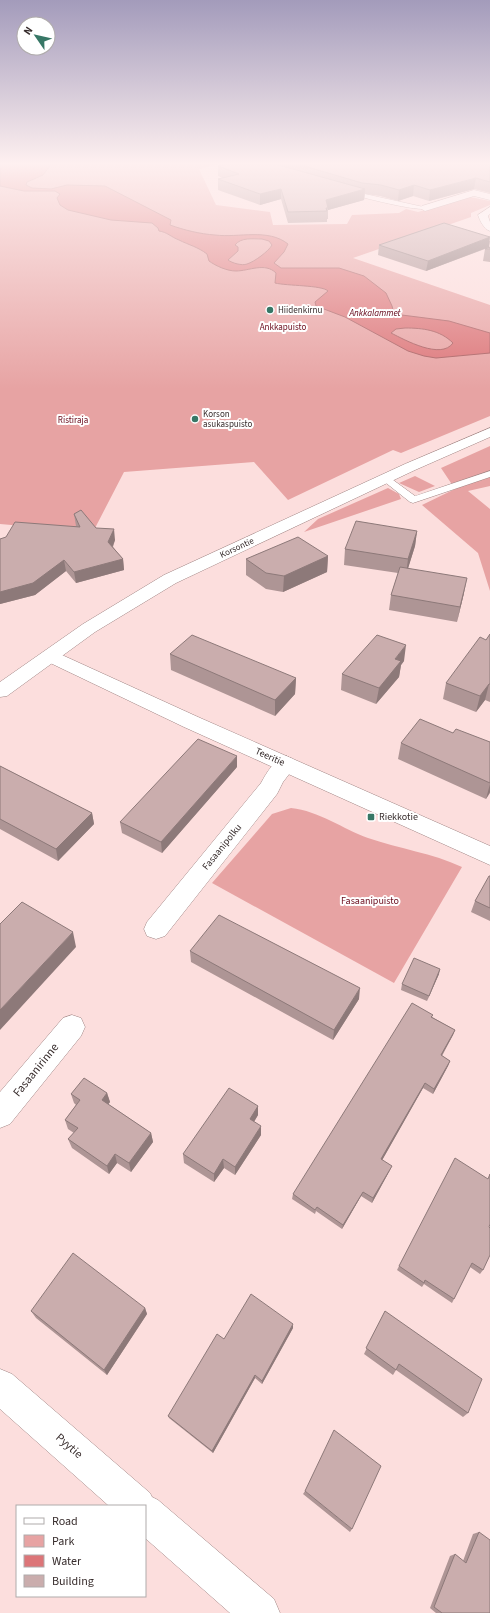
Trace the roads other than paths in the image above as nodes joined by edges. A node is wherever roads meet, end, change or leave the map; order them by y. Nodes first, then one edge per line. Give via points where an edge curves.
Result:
1 (490, 432) edge
2 (490, 474) edge
3 (386, 479) junction
4 (51, 656) junction
5 (2, 687) edge
6 (286, 764) junction
7 (490, 856) edge
8 (156, 929) dead end
9 (72, 1027) dead end
10 (0, 1114) edge
11 (0, 1386) edge
12 (137, 1505) edge
13 (146, 1514) edge
14 (260, 1613) edge

1 - 3 street, Korsontie
2 - 3 lane via 413,500
3 - 4 street, Korsontie via 170,579 89,628
4 - 5 street, Korsontie
4 - 6 street, Teeritie
6 - 7 street, Teeritie
6 - 8 street, Fasaanipolku
9 - 10 street, Fasaanirinne
11 - 12 street, Pyytie
13 - 14 street

